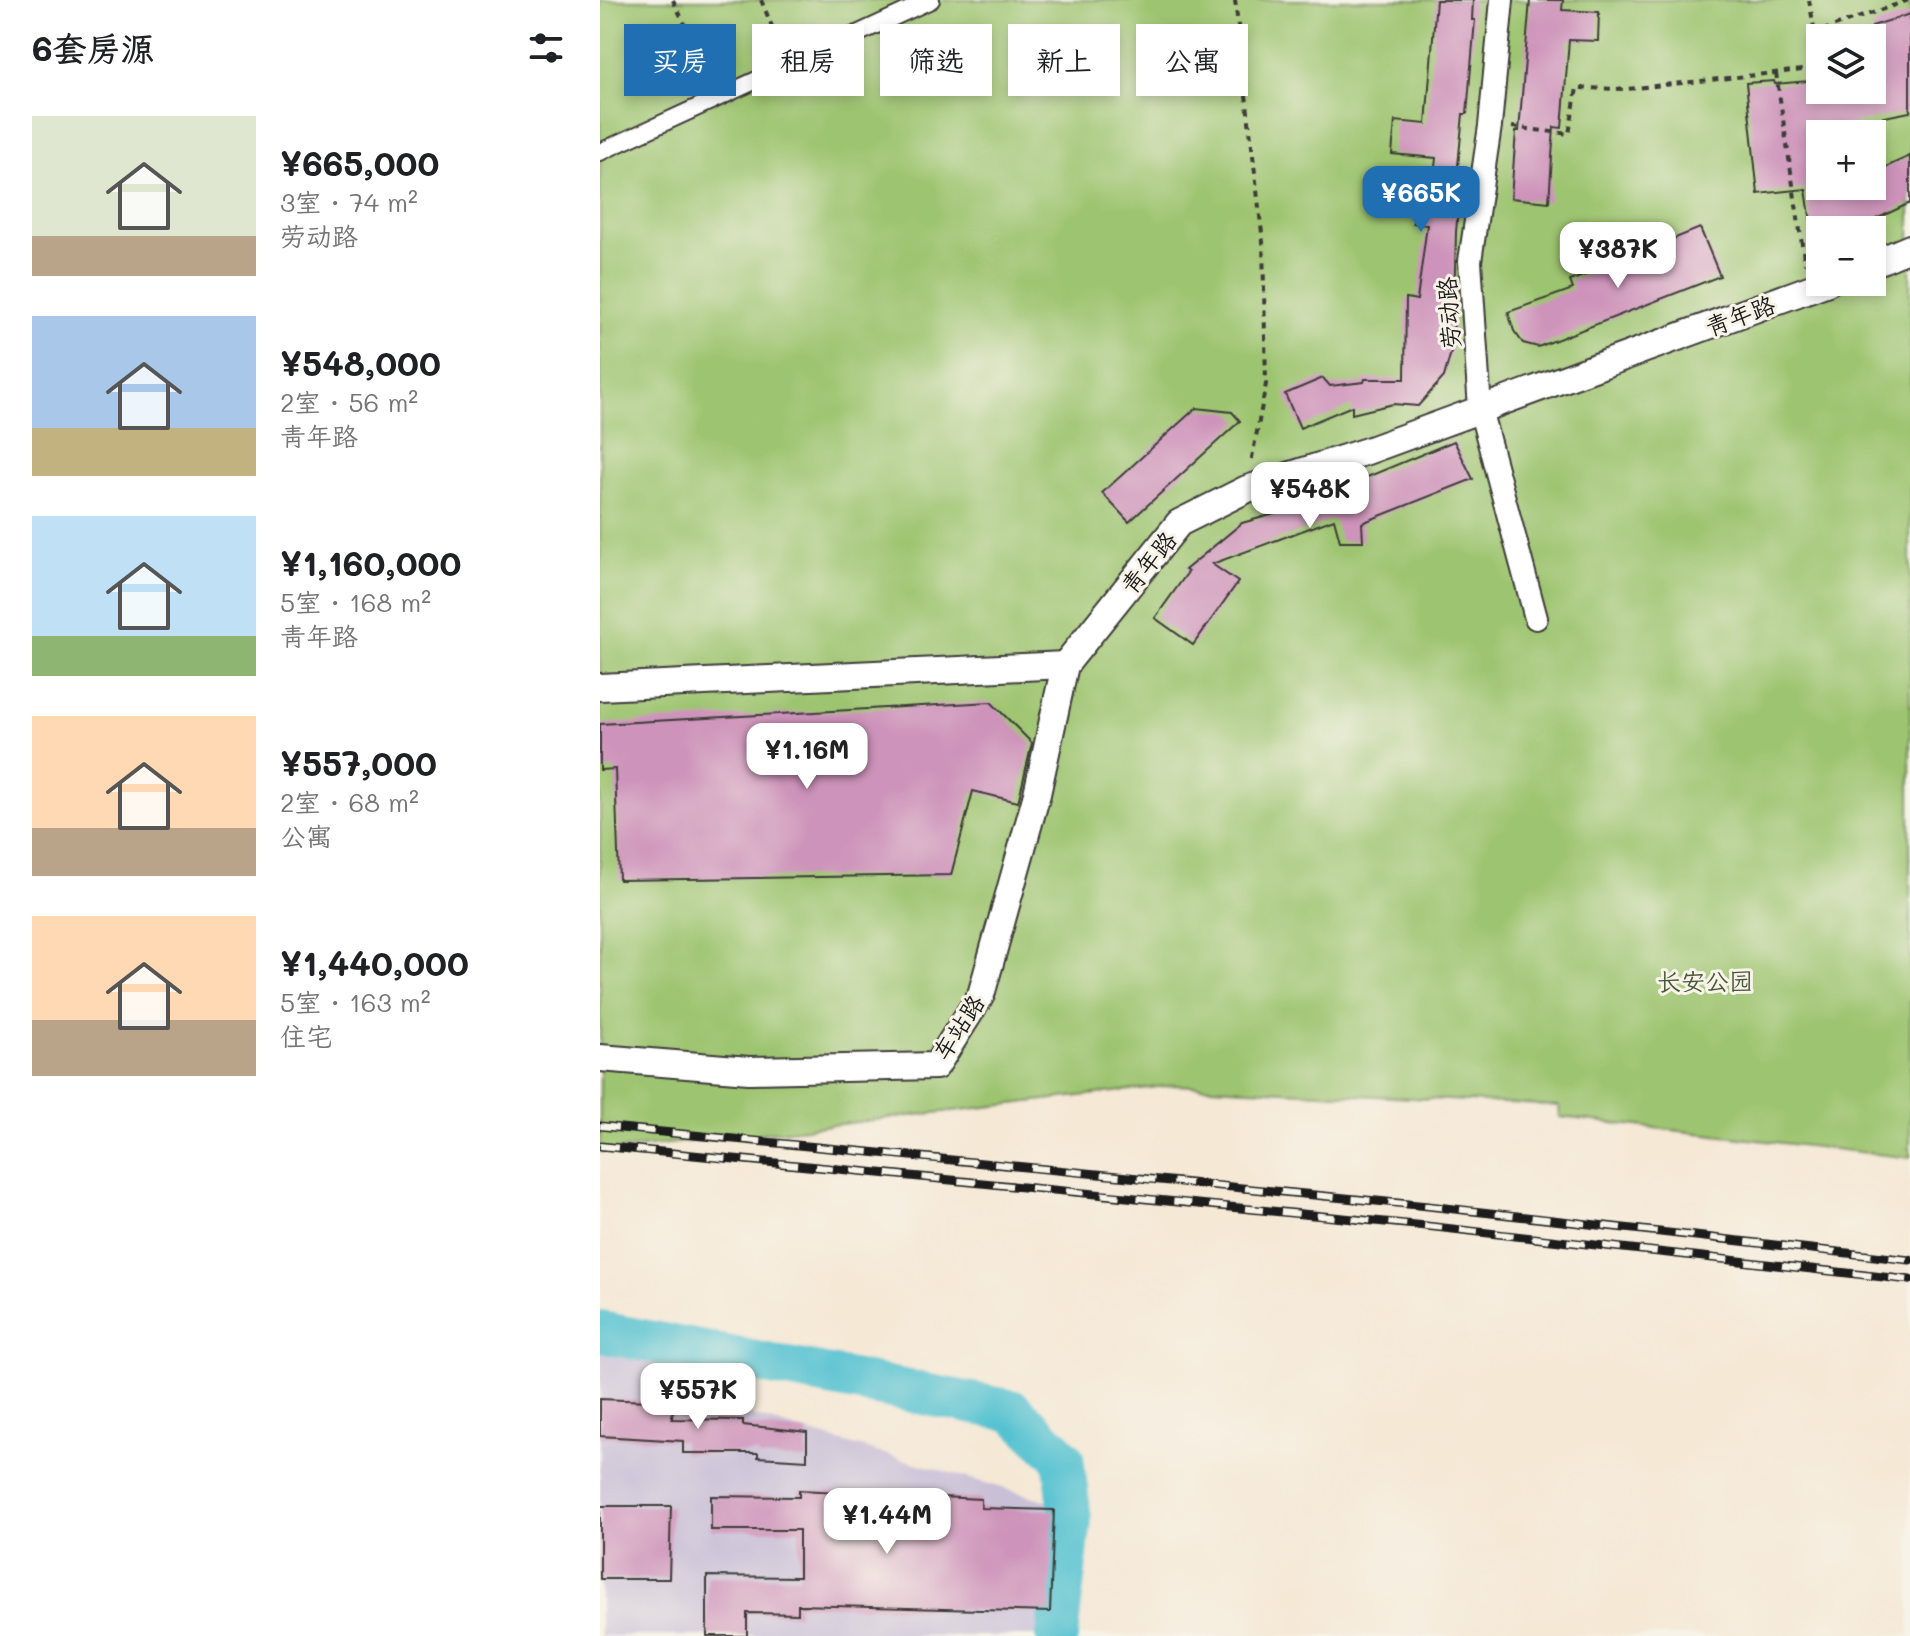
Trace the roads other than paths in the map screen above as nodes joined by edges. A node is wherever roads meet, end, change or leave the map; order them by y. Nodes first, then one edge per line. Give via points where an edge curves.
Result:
1 (931, 0) edge
2 (1502, 0) edge
3 (600, 152) edge
4 (1910, 248) edge
5 (1886, 258) edge
6 (1806, 290) edge
7 (1480, 409) junction
8 (1536, 618) dead end
9 (1065, 665) junction
10 (600, 687) edge
11 (600, 1058) edge

1 - 3 street
2 - 7 street, 劳动路 via 1470,261
4 - 5 street
6 - 7 street, 青年路
7 - 8 street, 劳动路
7 - 9 street, 青年路 via 1247,489 1179,523
9 - 10 street
9 - 11 street, 车站路 via 1037,794 981,995 936,1066 749,1070

